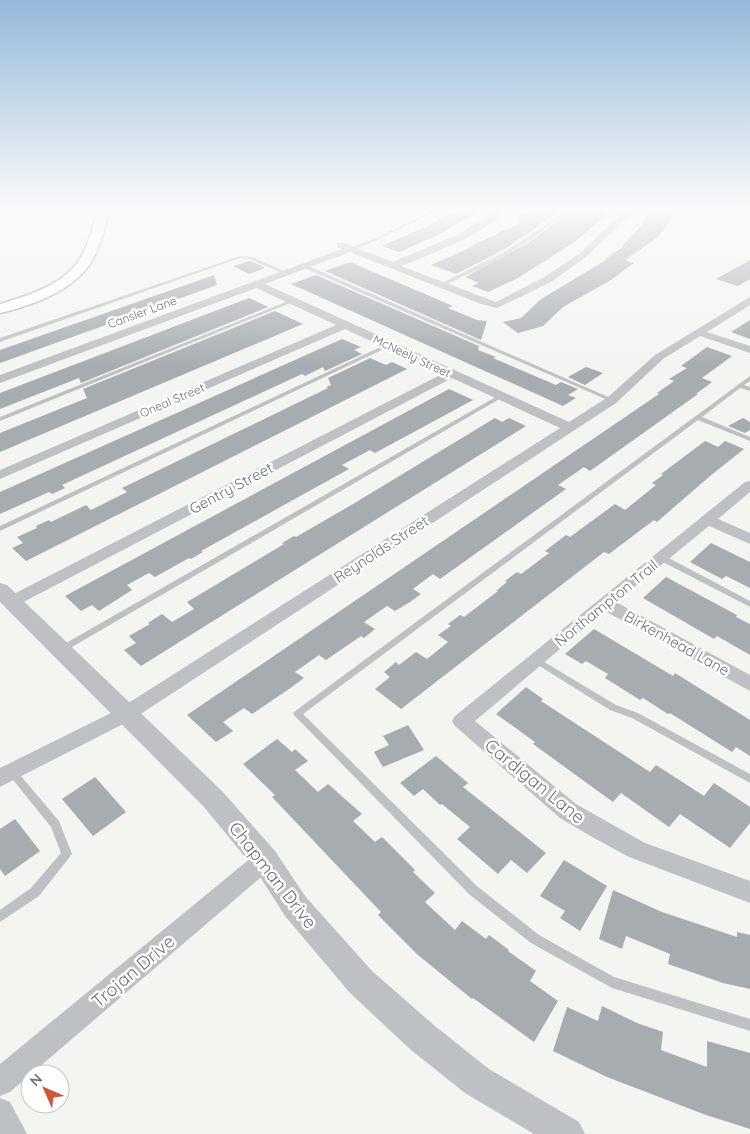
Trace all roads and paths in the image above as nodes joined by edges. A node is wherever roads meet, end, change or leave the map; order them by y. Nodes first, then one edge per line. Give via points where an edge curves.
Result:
1 (83, 262) edge
2 (226, 262) edge
3 (260, 262) edge
4 (315, 262) edge
5 (382, 262) edge
6 (401, 262) edge
7 (491, 262) edge
8 (573, 262) edge
9 (304, 266) junction
10 (392, 266) junction
11 (286, 273) junction
12 (256, 284) junction
13 (440, 285) junction
14 (750, 300) edge
15 (293, 301) junction
16 (0, 309) edge
17 (345, 325) junction
18 (698, 332) junction
19 (0, 340) edge
20 (389, 345) junction
21 (750, 350) edge
22 (451, 374) junction
23 (750, 378) edge
24 (0, 379) edge
25 (739, 386) junction
26 (750, 390) edge
27 (501, 396) junction
28 (612, 400) junction
29 (696, 417) junction
30 (0, 419) edge
31 (569, 427) junction
32 (750, 439) edge
33 (0, 475) edge
34 (750, 485) edge
35 (706, 520) junction
36 (0, 529) edge
37 (750, 539) edge
38 (662, 558) junction
39 (6, 596) edge
40 (604, 602) junction
41 (750, 604) edge
42 (60, 650) junction
43 (536, 660) junction
44 (750, 684) edge
45 (126, 714) junction
46 (462, 721) joint
47 (6, 775) edge
48 (750, 780) edge
49 (265, 860) junction
50 (750, 892) edge
51 (0, 917) edge
52 (750, 1025) edge
53 (0, 1082) edge
54 (0, 1112) edge
55 (13, 1134) edge
56 (567, 1134) edge

1 - 16 main road via 78,270 52,288
2 - 19 lane
3 - 11 lane
4 - 9 street, Cansler Lane
5 - 10 street
6 - 10 street
7 - 13 lane
8 - 13 street via 497,305
9 - 11 street, Cansler Lane
9 - 28 lane
10 - 13 street
11 - 12 street, Cansler Lane
12 - 15 street, McNeely Street
12 - 24 street, Cansler Lane
14 - 18 street, Reynolds Street
15 - 17 street, McNeely Street
15 - 30 lane
17 - 20 street, McNeely Street
17 - 33 street, Oneal Street
18 - 21 street
18 - 28 street, Reynolds Street via 659,357
20 - 22 street, McNeely Street
20 - 36 lane
22 - 27 street, McNeely Street
22 - 39 street, Gentry Street
23 - 25 lane
25 - 26 lane
25 - 29 lane
27 - 31 street, McNeely Street
27 - 42 lane
28 - 31 street, Reynolds Street
29 - 32 lane
29 - 52 lane via 297,714 474,892 535,939 612,982
31 - 45 street, Reynolds Street
34 - 35 street, Northampton Trail
35 - 37 street
35 - 38 street, Northampton Trail
38 - 40 street, Northampton Trail
38 - 41 lane
39 - 42 street, Chapman Drive
40 - 43 street, Northampton Trail
40 - 44 street, Birkenhead Lane
42 - 45 street, Chapman Drive
43 - 46 street, Northampton Trail
43 - 48 lane via 613,708 635,715
45 - 47 street, Reynolds Street
45 - 49 street, Chapman Drive via 213,800
46 - 50 street, Cardigan Lane via 568,811 637,850
47 - 51 lane via 55,824 67,854 35,892
49 - 53 street, Trojan Drive
49 - 56 street, Chapman Drive via 295,906 361,982 477,1081
54 - 55 street

